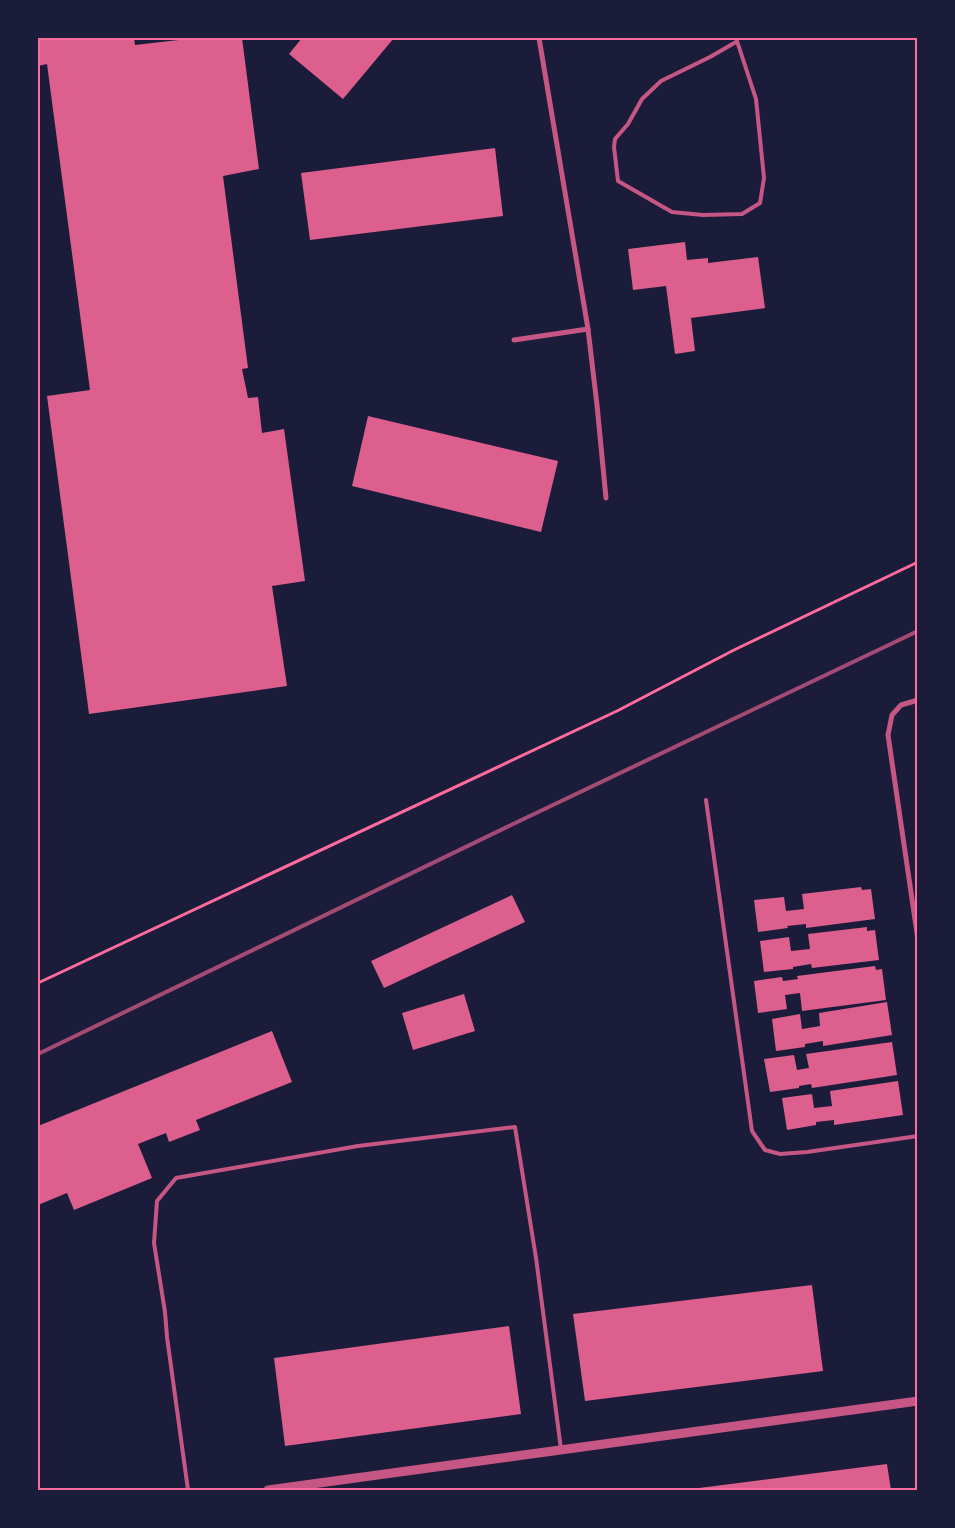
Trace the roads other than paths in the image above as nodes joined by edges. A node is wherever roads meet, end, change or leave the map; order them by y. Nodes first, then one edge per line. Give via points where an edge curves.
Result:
1 (539, 38) edge
2 (736, 40) edge
3 (588, 329) junction
4 (514, 340) dead end
5 (606, 498) dead end
6 (918, 700) edge
7 (706, 800) dead end
8 (918, 940) edge
9 (918, 1136) edge
10 (918, 1400) edge
11 (561, 1451) junction
12 (188, 1490) edge
13 (268, 1490) edge

1 - 3 street
2 - 2 lane via 756,99 764,178 760,203 742,214 672,212 618,181 615,139 642,100 661,81
3 - 4 street
3 - 5 street
6 - 8 street via 901,705 892,715 888,735
7 - 9 lane via 752,1131 765,1150 780,1154
10 - 11 street
11 - 12 lane via 515,1127 358,1146 176,1178 157,1201 154,1243
11 - 13 street

